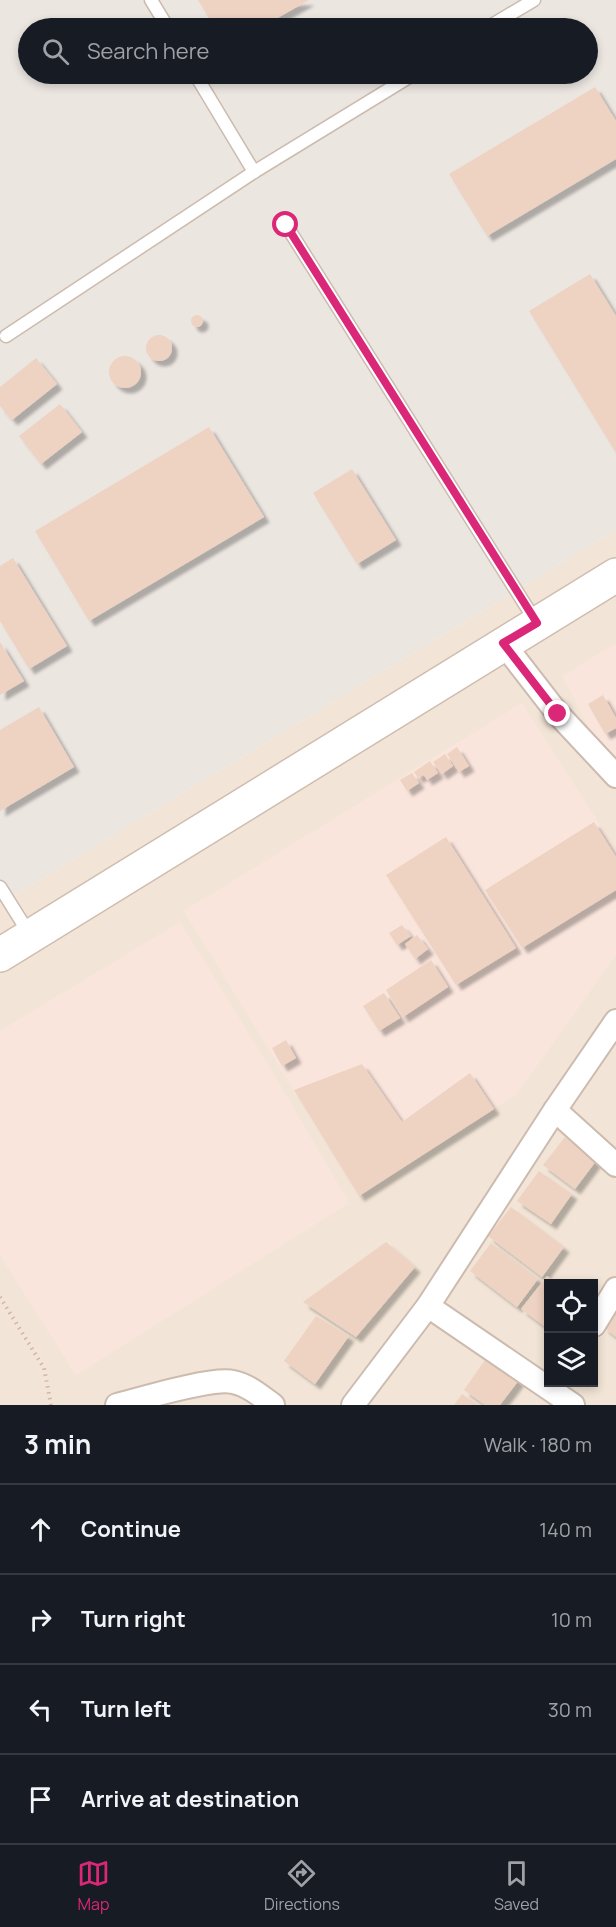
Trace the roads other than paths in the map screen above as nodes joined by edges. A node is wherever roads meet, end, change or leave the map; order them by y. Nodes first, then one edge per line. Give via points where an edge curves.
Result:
1 (151, 0) edge
2 (534, 0) edge
3 (162, 18) edge
4 (504, 18) edge
5 (201, 84) edge
6 (398, 84) edge
7 (254, 172) junction
8 (286, 225) dead end
9 (6, 336) dead end
10 (616, 575) edge
11 (537, 623) junction
12 (503, 643) junction
13 (616, 776) edge
14 (0, 887) edge
15 (31, 936) junction
16 (0, 955) edge
17 (616, 1021) edge
18 (555, 1110) junction
19 (616, 1165) edge
20 (616, 1289) edge
21 (428, 1306) junction
22 (598, 1318) edge
23 (544, 1380) edge
24 (555, 1387) edge
25 (117, 1405) edge
26 (273, 1405) edge
27 (353, 1405) edge
28 (573, 1405) edge

1 - 3 lane
2 - 4 lane
5 - 7 lane
6 - 7 lane
7 - 9 lane
8 - 11 lane
10 - 11 main road
11 - 12 main road
12 - 13 street via 558,714
12 - 15 main road
14 - 15 lane
15 - 16 main road
17 - 18 street
18 - 19 street
18 - 21 street
20 - 22 street
21 - 23 street
21 - 27 street
24 - 28 street
25 - 26 street via 214,1381 232,1381 254,1390

